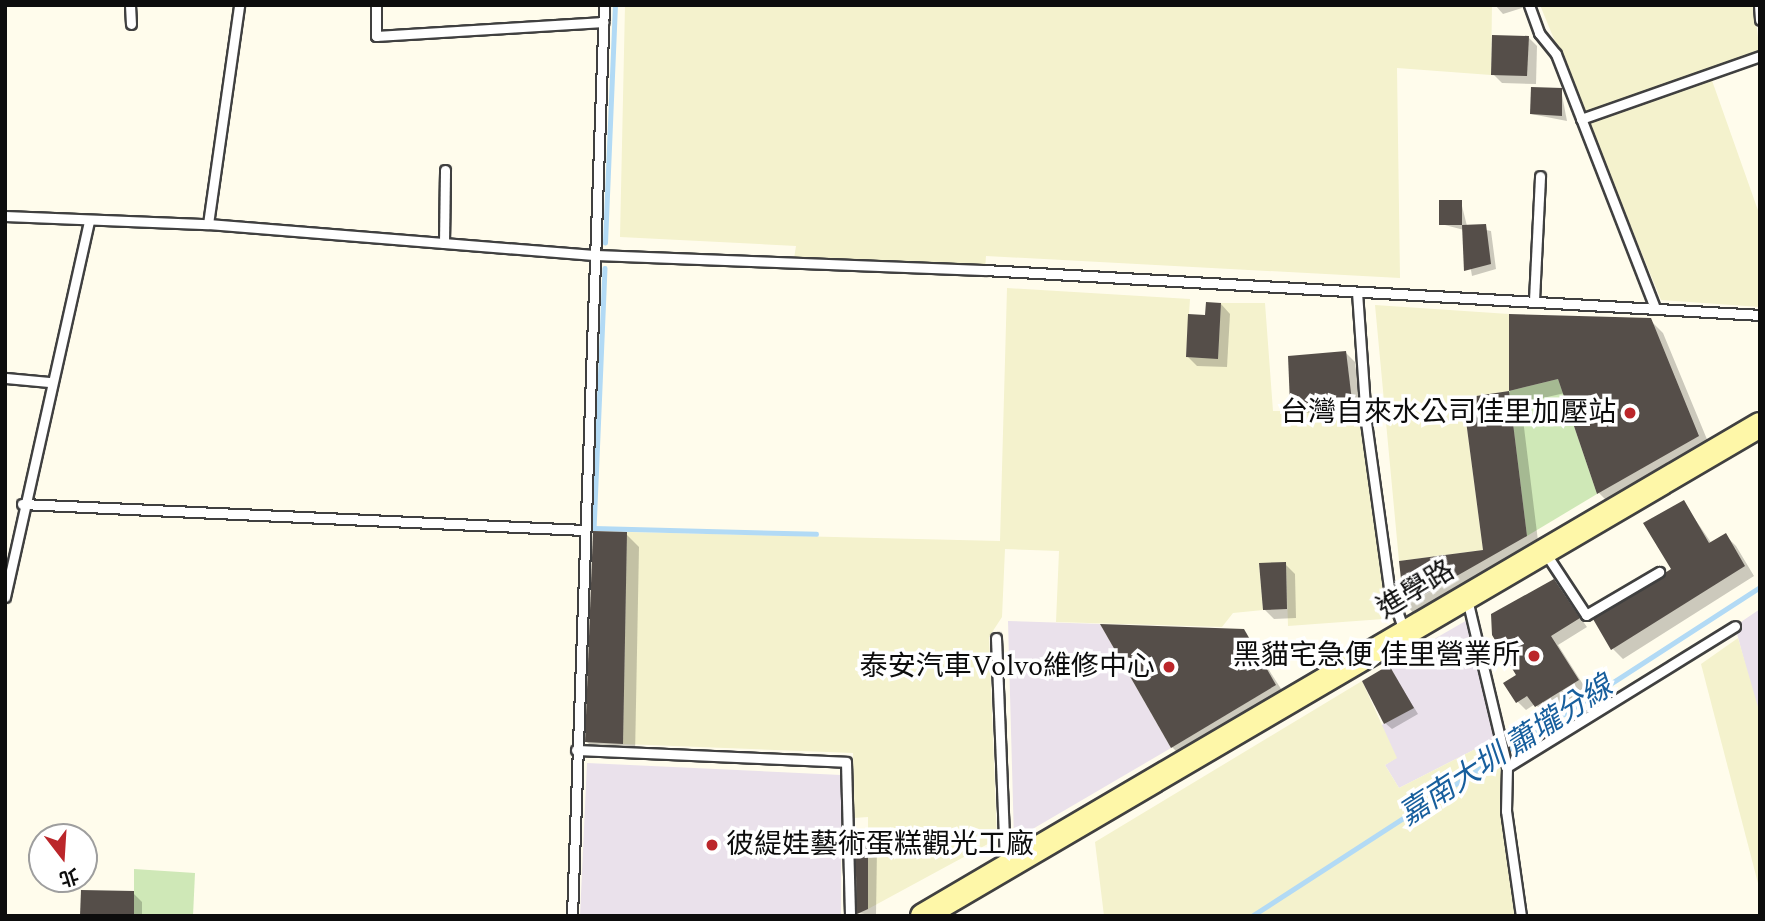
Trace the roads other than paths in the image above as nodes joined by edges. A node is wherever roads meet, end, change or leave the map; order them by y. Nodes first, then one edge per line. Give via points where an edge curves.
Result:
1 (130, 5) edge
2 (239, 5) edge
3 (376, 5) edge
4 (604, 5) edge
5 (1529, 5) edge
6 (1759, 5) edge
7 (1760, 20) edge
8 (604, 22) junction
9 (131, 24) dead end
10 (1760, 56) edge
11 (1581, 118) junction
12 (445, 170) dead end
13 (1540, 176) dead end
14 (5, 216) edge
15 (89, 221) junction
16 (208, 224) junction
17 (443, 243) junction
18 (594, 255) junction
19 (1357, 292) junction
20 (1534, 300) junction
21 (1655, 307) junction
22 (1760, 315) edge
23 (5, 378) edge
24 (50, 382) junction
25 (1760, 425) edge
26 (22, 505) junction
27 (583, 530) junction
28 (1545, 553) junction
29 (1659, 572) dead end
30 (1466, 594) junction
31 (5, 597) edge
32 (1735, 626) dead end
33 (1404, 631) junction
34 (996, 638) dead end
35 (576, 750) junction
36 (1507, 767) junction
37 (1005, 867) junction
38 (572, 916) edge
39 (850, 916) edge
40 (923, 916) edge
41 (1521, 916) edge

1 - 9 lane
2 - 16 lane
3 - 8 lane via 376,36
4 - 8 lane
5 - 11 lane via 1539,33 1556,54
6 - 7 lane
8 - 18 lane
10 - 11 lane
11 - 21 lane
12 - 17 lane
13 - 20 lane
14 - 15 lane
15 - 16 lane
15 - 24 lane
16 - 17 lane
17 - 18 lane
18 - 19 lane
18 - 27 lane
19 - 20 lane
19 - 33 lane via 1366,422 1389,587
20 - 21 lane
21 - 22 lane
23 - 24 lane
24 - 26 lane
25 - 28 main road, 進學路
26 - 27 lane
26 - 31 lane
27 - 35 lane
28 - 29 lane via 1586,615
28 - 30 main road, 進學路
30 - 33 main road, 進學路
30 - 36 lane via 1503,729
32 - 36 lane
33 - 37 main road, 進學路
34 - 37 lane
35 - 38 lane
35 - 39 lane via 846,762
36 - 41 lane
37 - 40 main road, 進學路

